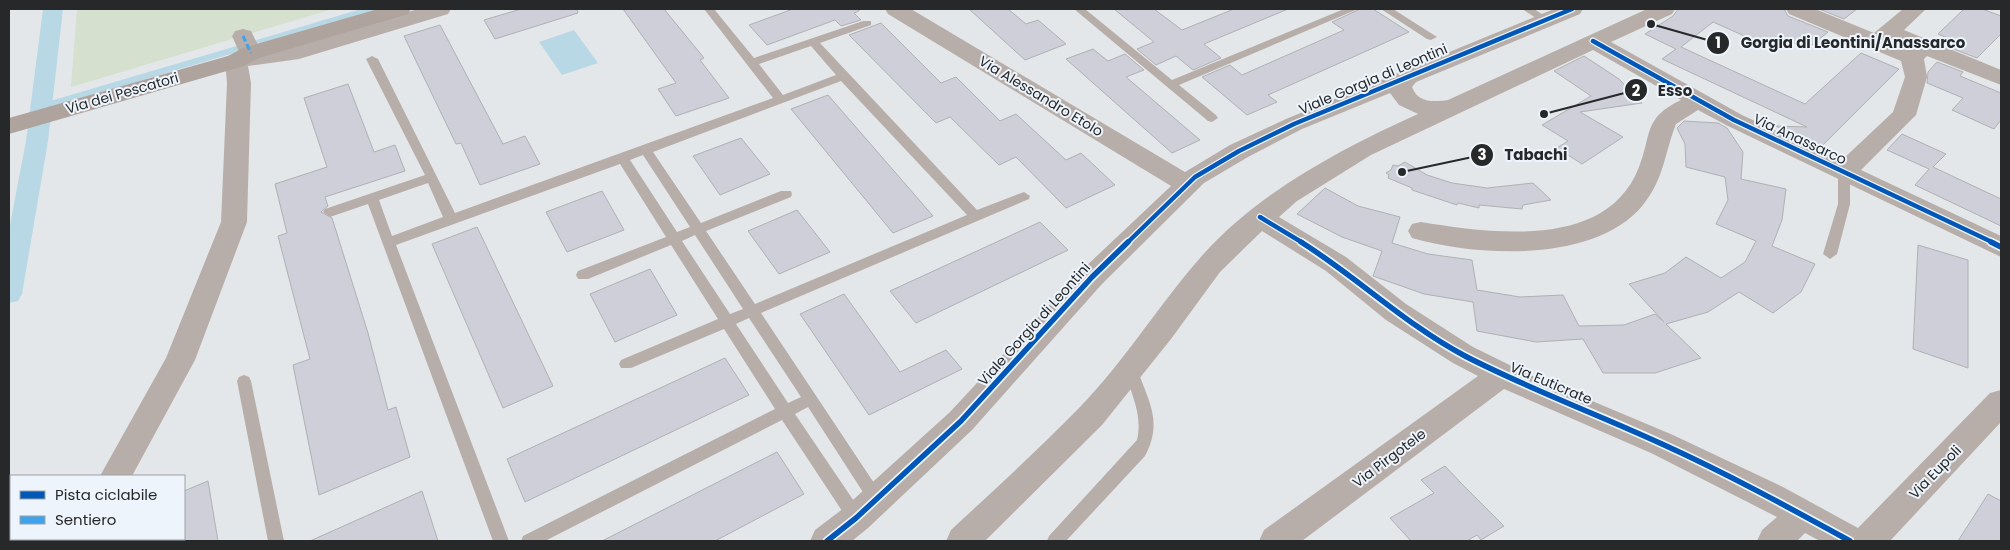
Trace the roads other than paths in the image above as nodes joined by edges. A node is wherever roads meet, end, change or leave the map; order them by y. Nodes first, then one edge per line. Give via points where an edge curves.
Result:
1 (400, 9) edge
2 (440, 9) edge
3 (709, 9) edge
4 (896, 9) edge
5 (1079, 9) edge
6 (1353, 9) edge
7 (1386, 9) edge
8 (1664, 9) edge
9 (1798, 9) edge
10 (1916, 9) edge
11 (1551, 12) edge
12 (867, 23) dead end
13 (1431, 37) dead end
14 (1883, 37) junction
15 (813, 42) junction
16 (1594, 42) junction
17 (245, 48) junction
18 (1918, 52) junction
19 (372, 59) dead end
20 (751, 63) junction
21 (1411, 74) junction
22 (843, 76) junction
23 (2001, 78) edge
24 (1172, 84) junction
25 (1354, 98) junction
26 (780, 99) junction
27 (1699, 100) junction
28 (1454, 107) junction
29 (1212, 118) dead end
30 (9, 126) edge
31 (1400, 131) junction
32 (646, 150) junction
33 (623, 159) junction
34 (1844, 172) junction
35 (432, 177) junction
36 (1186, 184) junction
37 (786, 194) dead end
38 (1024, 196) dead end
39 (372, 198) junction
40 (330, 212) dead end
41 (976, 217) junction
42 (1260, 218) junction
43 (451, 219) junction
44 (698, 228) junction
45 (1422, 231) dead end
46 (675, 238) junction
47 (388, 243) junction
48 (2001, 247) edge
49 (1830, 254) dead end
50 (583, 275) dead end
51 (752, 311) junction
52 (727, 322) junction
53 (180, 360) junction
54 (626, 364) dead end
55 (1130, 369) junction
56 (1502, 375) junction
57 (244, 381) dead end
58 (810, 399) junction
59 (2001, 402) edge
60 (785, 412) junction
61 (96, 475) edge
62 (117, 475) edge
63 (876, 498) junction
64 (1803, 514) junction
65 (856, 518) junction
66 (276, 541) edge
67 (501, 541) edge
68 (529, 541) edge
69 (827, 541) edge
70 (963, 541) edge
71 (1055, 541) edge
72 (1276, 541) edge
73 (1774, 541) edge
74 (1850, 541) edge
75 (1868, 541) edge

1 - 17 street, Via dei Pescatori
2 - 17 street, Via dei Pescatori via 291,54
3 - 20 lane
4 - 36 street, Via Alessandro Etolo
5 - 24 lane
6 - 24 lane
7 - 13 lane
8 - 16 street
9 - 14 street
10 - 14 street
11 - 21 street, Viale Gorgia di Leontini
12 - 15 lane
14 - 18 street
15 - 20 lane
15 - 22 lane
16 - 27 street, Via Anassarco
16 - 28 street
17 - 30 street, Via dei Pescatori via 113,95
17 - 53 street via 239,83 234,222
18 - 23 street
18 - 34 street via 1916,77 1904,115
19 - 35 lane
20 - 26 lane
21 - 25 street, Viale Gorgia di Leontini
21 - 28 street via 1400,87 1408,100 1432,109
22 - 26 lane
22 - 41 lane
24 - 29 lane
25 - 31 street via 1380,96 1402,105 1408,117
25 - 36 street, Viale Gorgia di Leontini via 1256,142
26 - 32 lane
27 - 34 street, Via Anassarco
27 - 45 street via 1670,115 1660,128 1660,144 1651,170 1635,197 1611,220 1575,234 1529,243 1473,240
28 - 31 street
31 - 42 street via 1339,161
32 - 33 lane
32 - 44 lane
33 - 43 lane
33 - 46 lane
34 - 48 street, Via Anassarco
34 - 49 lane via 1843,216
35 - 39 lane
35 - 43 lane
36 - 63 street, Viale Gorgia di Leontini via 1092,277 961,420
37 - 44 lane
38 - 41 lane
39 - 40 lane
39 - 47 lane
41 - 51 lane
42 - 55 street via 1202,274
42 - 56 street, Via Euticrate via 1336,264 1411,322
43 - 47 lane
44 - 46 lane
44 - 51 lane
46 - 50 lane
46 - 52 lane
47 - 67 lane
51 - 52 lane
51 - 58 lane
52 - 54 lane
52 - 60 lane
53 - 61 street
53 - 62 street
55 - 70 street via 1091,416
55 - 71 lane via 1148,423 1148,436 1140,452
56 - 64 street, Via Euticrate via 1645,435
56 - 72 street, Via Pirgotele
57 - 66 lane
58 - 60 lane
58 - 63 lane
59 - 75 street, Via Eupoli
60 - 65 lane
60 - 68 lane
63 - 65 street, Viale Gorgia di Leontini
64 - 73 street
64 - 74 street, Via Euticrate
65 - 69 street, Viale Gorgia di Leontini

